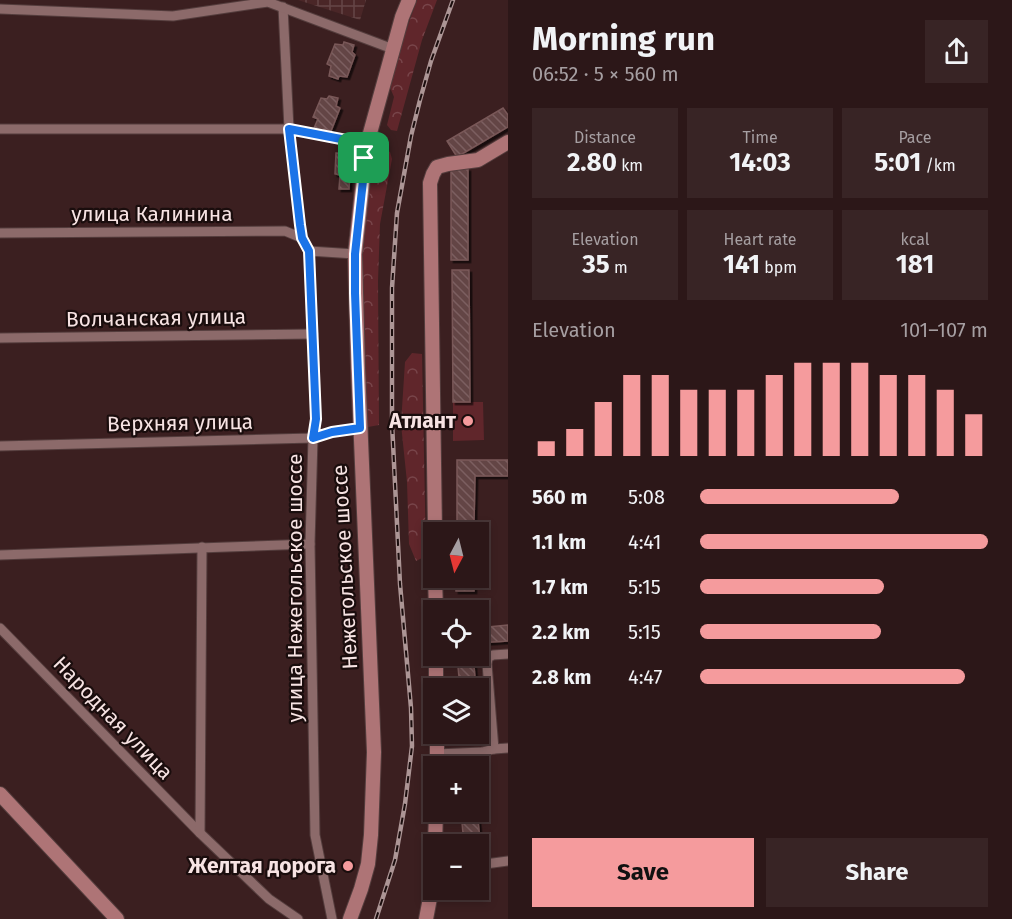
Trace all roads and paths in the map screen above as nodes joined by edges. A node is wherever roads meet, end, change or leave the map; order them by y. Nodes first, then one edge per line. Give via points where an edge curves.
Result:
1 (409, 0) edge
2 (283, 7) junction
3 (0, 9) edge
4 (393, 49) junction
5 (0, 129) edge
6 (289, 129) junction
7 (508, 142) edge
8 (367, 144) junction
9 (0, 233) edge
10 (302, 238) junction
11 (309, 251) junction
12 (355, 254) junction
13 (314, 334) junction
14 (0, 338) edge
15 (360, 428) junction
16 (313, 438) junction
17 (0, 446) edge
18 (435, 522) edge
19 (310, 544) junction
20 (202, 547) junction
21 (0, 555) edge
22 (0, 628) edge
23 (508, 654) edge
24 (508, 748) edge
25 (494, 749) junction
26 (460, 756) edge
27 (0, 794) edge
28 (200, 833) junction
29 (508, 861) edge
30 (489, 864) edge
31 (430, 900) edge
32 (117, 919) edge
33 (298, 919) edge
34 (332, 919) edge
35 (350, 919) edge
36 (426, 919) edge

1 - 4 street, Нежегольское шоссе
2 - 3 street via 268,2 173,16
2 - 4 street
2 - 6 street, улица Нежегольское шоссе
4 - 8 street, Нежегольское шоссе
5 - 6 street
6 - 8 street
6 - 10 street, улица Нежегольское шоссе
7 - 18 street via 478,160 437,167 430,183
8 - 12 street, Нежегольское шоссе
9 - 10 street, улица Калинина via 285,231
10 - 11 street, улица Нежегольское шоссе
11 - 12 street
11 - 13 street, улица Нежегольское шоссе
12 - 15 street, Нежегольское шоссе
13 - 14 street, Волчанская улица
13 - 16 street, улица Нежегольское шоссе
15 - 16 street, Верхняя улица
15 - 35 street, Нежегольское шоссе via 374,752 368,864
16 - 17 street, Верхняя улица
16 - 19 street, улица Нежегольское шоссе
19 - 20 street
19 - 34 street, улица Нежегольское шоссе via 315,835
20 - 21 street
20 - 28 street, Народная улица
22 - 28 street, Народная улица
23 - 25 street via 493,655 487,664
24 - 25 street
25 - 26 street
27 - 32 street
28 - 33 street, Народная улица via 269,899
29 - 30 street
31 - 36 street

